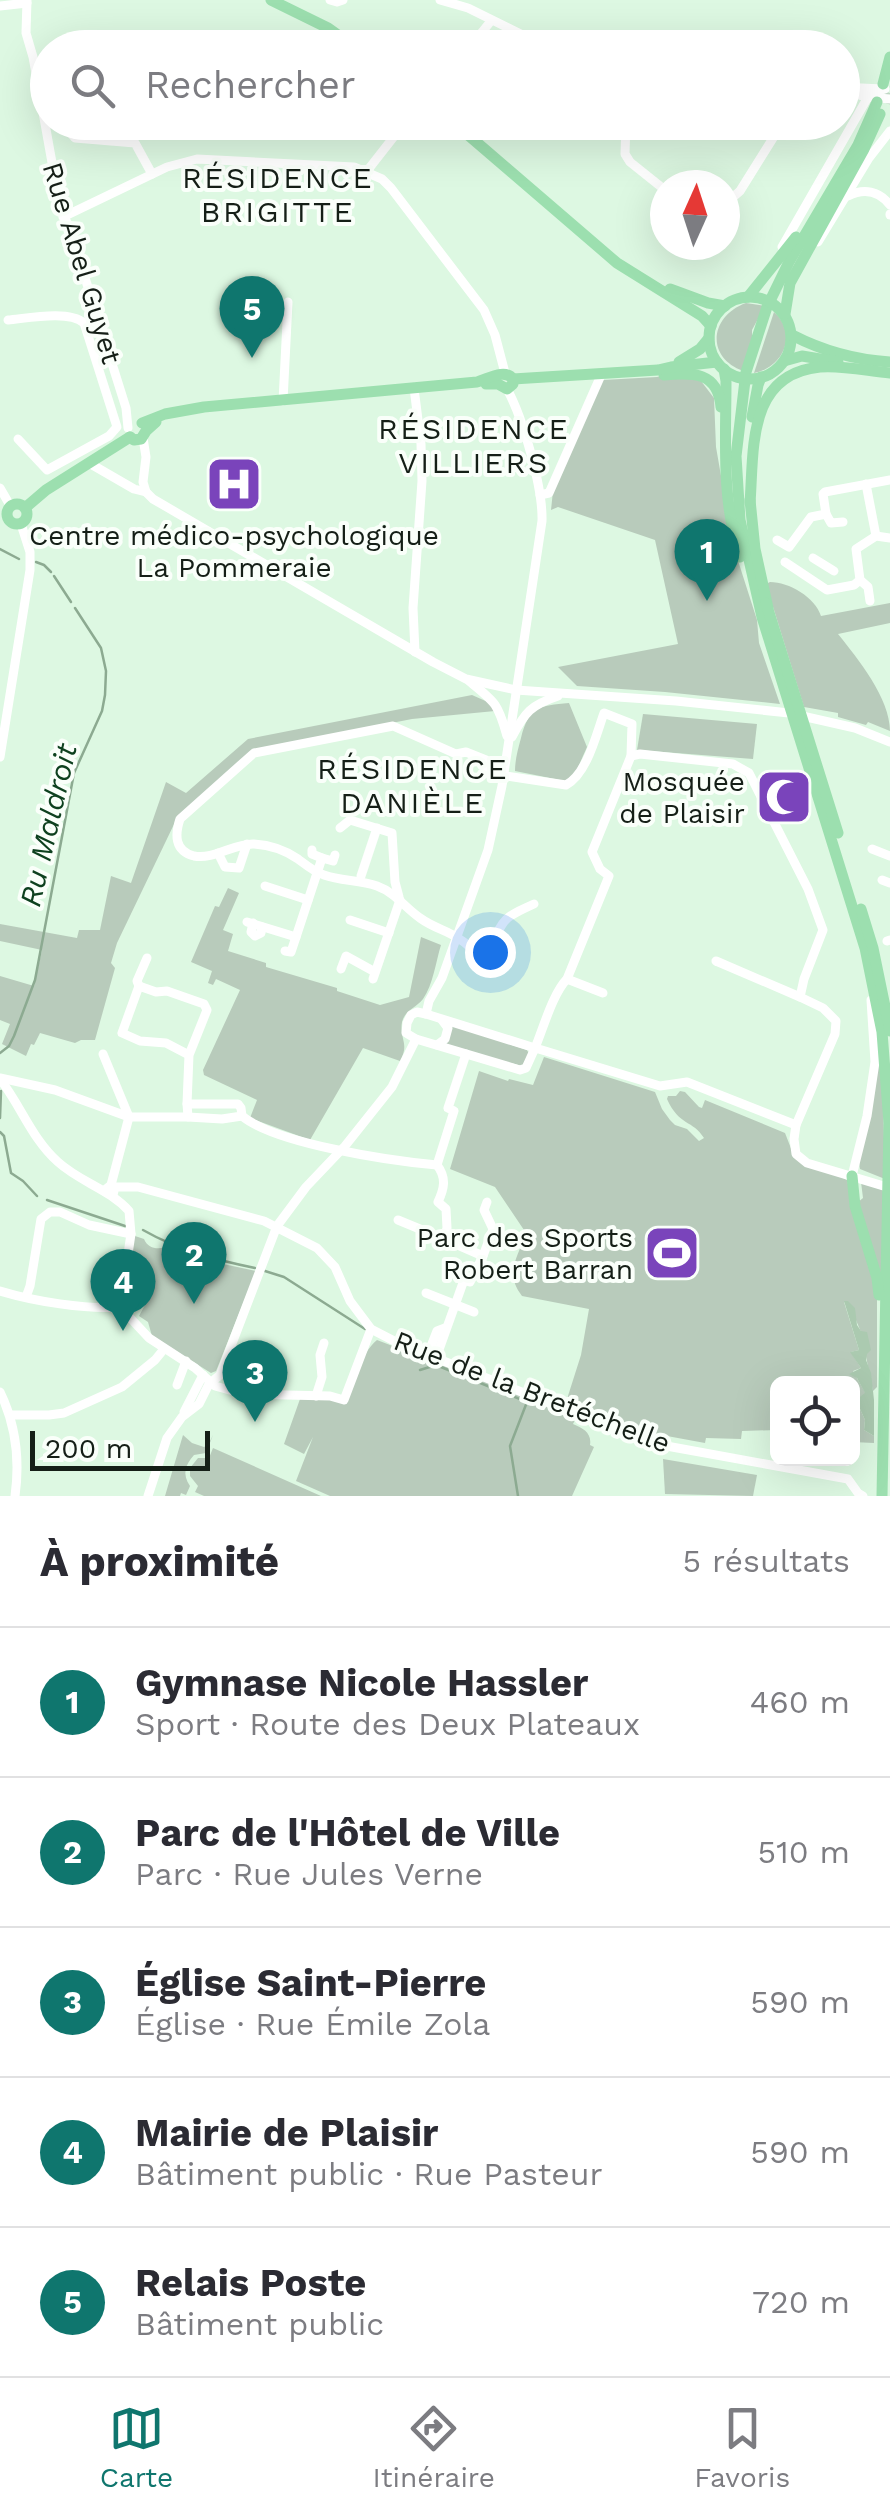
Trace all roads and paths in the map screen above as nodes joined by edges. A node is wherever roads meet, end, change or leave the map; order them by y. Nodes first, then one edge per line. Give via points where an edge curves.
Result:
1 (271, 0) edge
2 (330, 0) edge
3 (343, 0) edge
4 (440, 0) edge
5 (27, 1) edge
6 (0, 6) edge
7 (491, 21) junction
8 (331, 30) edge
9 (484, 30) edge
10 (510, 30) edge
11 (30, 47) edge
12 (890, 56) edge
13 (879, 100) edge
14 (890, 130) edge
15 (860, 131) edge
16 (47, 140) edge
17 (99, 140) edge
18 (391, 140) edge
19 (474, 140) edge
20 (625, 140) edge
21 (772, 140) edge
22 (855, 140) edge
23 (367, 171) junction
24 (152, 174) junction
25 (650, 178) edge
26 (740, 191) edge
27 (846, 198) junction
28 (890, 205) edge
29 (63, 216) junction
30 (617, 263) junction
31 (796, 272) junction
32 (754, 297) junction
33 (288, 302) dead end
34 (724, 306) junction
35 (781, 310) junction
36 (8, 320) dead end
37 (710, 332) junction
38 (792, 335) junction
39 (784, 361) junction
40 (111, 362) junction
41 (890, 362) edge
42 (720, 365) junction
43 (98, 367) junction
44 (671, 367) junction
45 (871, 371) junction
46 (641, 372) junction
47 (602, 373) junction
48 (890, 373) edge
49 (757, 378) junction
50 (504, 380) junction
51 (414, 388) junction
52 (284, 402) junction
53 (138, 433) junction
54 (18, 439) dead end
55 (724, 450) junction
56 (89, 463) junction
57 (890, 480) edge
58 (866, 484) junction
59 (0, 488) edge
60 (146, 492) junction
61 (540, 495) junction
62 (750, 503) junction
63 (826, 514) junction
64 (13, 516) edge
65 (843, 522) dead end
66 (876, 536) junction
67 (890, 538) edge
68 (777, 540) dead end
69 (813, 558) dead end
70 (785, 562) dead end
71 (824, 564) junction
72 (834, 571) dead end
73 (814, 580) junction
74 (860, 580) junction
75 (870, 601) dead end
76 (765, 613) junction
77 (415, 652) junction
78 (466, 679) junction
79 (516, 690) junction
80 (560, 695) junction
81 (633, 699) junction
82 (3, 718) edge
83 (632, 724) junction
84 (890, 742) edge
85 (508, 744) junction
86 (632, 756) junction
87 (0, 757) edge
88 (504, 775) junction
89 (340, 828) dead end
90 (377, 828) junction
91 (247, 844) junction
92 (872, 849) dead end
93 (312, 850) dead end
94 (218, 852) junction
95 (335, 856) dead end
96 (890, 856) edge
97 (322, 858) junction
98 (318, 872) junction
99 (361, 876) dead end
100 (265, 886) dead end
101 (392, 887) junction
102 (400, 899) junction
103 (308, 900) junction
104 (534, 904) dead end
105 (350, 920) dead end
106 (254, 924) dead end
107 (389, 932) junction
108 (458, 935) junction
109 (296, 937) junction
110 (491, 946) junction
111 (285, 951) dead end
112 (146, 958) dead end
113 (716, 961) dead end
114 (500, 963) dead end
115 (341, 969) dead end
116 (872, 978) junction
117 (567, 979) junction
118 (139, 986) junction
119 (603, 993) dead end
120 (800, 997) junction
121 (426, 1014) junction
122 (441, 1020) junction
123 (890, 1031) edge
124 (416, 1039) junction
125 (437, 1045) junction
126 (535, 1048) junction
127 (103, 1054) dead end
128 (466, 1054) junction
129 (189, 1055) junction
130 (0, 1078) edge
131 (188, 1104) junction
132 (242, 1116) junction
133 (129, 1117) junction
134 (188, 1117) junction
135 (796, 1125) junction
136 (341, 1150) junction
137 (437, 1166) junction
138 (114, 1176) junction
139 (852, 1176) junction
140 (124, 1187) junction
141 (890, 1188) edge
142 (108, 1192) junction
143 (487, 1202) dead end
144 (398, 1220) dead end
145 (277, 1226) junction
146 (130, 1234) junction
147 (444, 1239) junction
148 (482, 1256) junction
149 (0, 1291) edge
150 (426, 1292) dead end
151 (26, 1298) junction
152 (455, 1304) junction
153 (120, 1307) junction
154 (474, 1312) dead end
155 (885, 1323) junction
156 (371, 1330) junction
157 (324, 1343) dead end
158 (164, 1349) junction
159 (432, 1356) junction
160 (186, 1361) junction
161 (207, 1378) junction
162 (177, 1385) dead end
163 (0, 1392) edge
164 (316, 1396) junction
165 (6, 1410) edge
166 (182, 1416) junction
167 (890, 1430) edge
168 (15, 1496) edge
169 (148, 1496) edge
170 (864, 1496) edge
171 (885, 1496) edge

1 - 8 main road
2 - 3 street
4 - 7 street
5 - 6 street
5 - 11 street, Rue Abel Guyet
7 - 9 street
7 - 10 street
12 - 13 main road
13 - 15 main road
13 - 31 main road via 880,119
13 - 76 main road via 773,293 746,372 737,490 745,550
14 - 27 street
16 - 29 street, Rue Abel Guyet
17 - 24 street via 135,143
18 - 23 street
19 - 30 main road
20 - 25 street via 630,162
21 - 26 street
22 - 32 main road
23 - 24 street via 197,159
23 - 50 street via 391,188 474,294 495,335
24 - 29 street
27 - 28 street via 868,191
27 - 31 street
29 - 40 street, Rue Abel Guyet
30 - 34 main road via 685,296
30 - 37 main road via 702,316
31 - 35 main road
32 - 34 main road
32 - 35 main road
33 - 52 street
34 - 37 main road
35 - 38 main road
36 - 43 street via 78,317
37 - 42 main road
37 - 44 main road via 698,352
38 - 39 main road
38 - 41 main road via 843,356
39 - 45 main road via 810,356
39 - 49 main road
40 - 43 street
40 - 53 street, Rue Abel Guyet
42 - 44 main road
42 - 49 main road via 736,376
42 - 55 main road via 726,381
43 - 54 street via 113,433 48,470
44 - 46 main road
45 - 48 main road
45 - 62 main road via 818,367 778,385 755,428
46 - 47 main road
46 - 55 main road via 708,380 720,400
47 - 50 main road
47 - 61 street via 549,493
49 - 62 main road
50 - 51 main road
50 - 61 street
51 - 52 main road
51 - 77 street via 422,481
52 - 53 main road via 174,412
53 - 56 main road
53 - 60 street, Rue Abel Guyet
55 - 76 main road via 736,544
56 - 60 street
56 - 64 main road
57 - 58 street
58 - 63 street via 822,494
58 - 66 street
59 - 64 street
60 - 77 street
61 - 79 street via 542,522
62 - 76 main road
63 - 65 street via 831,523
63 - 68 street via 810,517 789,547
64 - 82 street via 30,552 30,570
66 - 67 street
66 - 74 street via 856,548
69 - 71 street
70 - 73 street
71 - 72 street
71 - 73 street
73 - 74 street via 827,590
74 - 75 street
76 - 116 main road
76 - 123 main road via 873,948
77 - 78 street
78 - 79 street
78 - 85 street via 495,701
79 - 80 street
79 - 85 street
80 - 81 street
80 - 85 street via 524,714
81 - 83 street
81 - 84 street via 814,717
82 - 87 street
83 - 86 street
83 - 88 street via 604,713 582,769 566,785
85 - 88 street
86 - 117 street via 592,852 608,876
86 - 120 street via 733,764 750,773 823,930
88 - 94 street via 486,773 486,760 393,726 254,753 180,819 180,847 191,856
88 - 108 street via 488,850
89 - 90 street via 350,820
90 - 99 street
90 - 101 street via 392,834
91 - 94 street
91 - 94 street via 238,868 224,867
91 - 98 street via 280,849
92 - 96 street
93 - 97 street
95 - 97 street
97 - 98 street
98 - 101 street
98 - 103 street
100 - 103 street
101 - 102 street
102 - 107 street
102 - 108 street via 416,916
103 - 109 street
104 - 110 street via 507,916
105 - 107 street
106 - 109 street
107 - 115 street via 374,975 343,954
108 - 110 street via 472,949
108 - 121 street
109 - 111 street via 291,952
110 - 114 street
112 - 118 street
113 - 120 street
116 - 139 street via 875,1062
116 - 155 main road via 890,1123
117 - 119 street
117 - 126 street
118 - 129 street via 122,1033
118 - 129 street via 204,1004 208,1010
120 - 135 street via 836,1021
121 - 122 street
121 - 124 street via 410,1015 406,1033
122 - 125 street via 448,1028
122 - 126 street
124 - 125 street
124 - 136 street via 392,1088
125 - 128 street
126 - 128 street via 520,1070
126 - 135 street via 660,1086 687,1082
127 - 133 street
128 - 137 street
129 - 131 street
130 - 133 street
130 - 142 street via 56,1160
131 - 132 street via 238,1104
131 - 134 street
132 - 134 street
132 - 136 street
133 - 134 street
133 - 138 street
135 - 139 street via 796,1154
136 - 137 street
136 - 145 street
137 - 147 street via 444,1173 438,1202 446,1210
138 - 140 street
138 - 142 street
139 - 141 street
139 - 155 main road
140 - 142 street
140 - 145 street
142 - 146 street via 130,1211
143 - 148 street via 493,1229
144 - 147 street
145 - 156 street via 318,1248
145 - 161 street via 220,1376
146 - 151 street via 50,1212 41,1219
146 - 153 street
147 - 148 street
148 - 152 street
149 - 151 street
150 - 152 street
151 - 153 street
152 - 154 street
152 - 159 street
153 - 158 street
155 - 171 main road
156 - 159 street, Rue de la Bretéchelle
156 - 164 street via 344,1400
157 - 164 street
158 - 160 street
158 - 165 street via 122,1387 64,1412
159 - 170 street, Rue de la Bretéchelle via 650,1442 848,1479
160 - 161 street
160 - 162 street
161 - 164 street via 244,1394
161 - 166 street
161 - 166 street via 199,1404
163 - 165 street
165 - 168 street
166 - 169 street via 167,1438
167 - 171 main road

